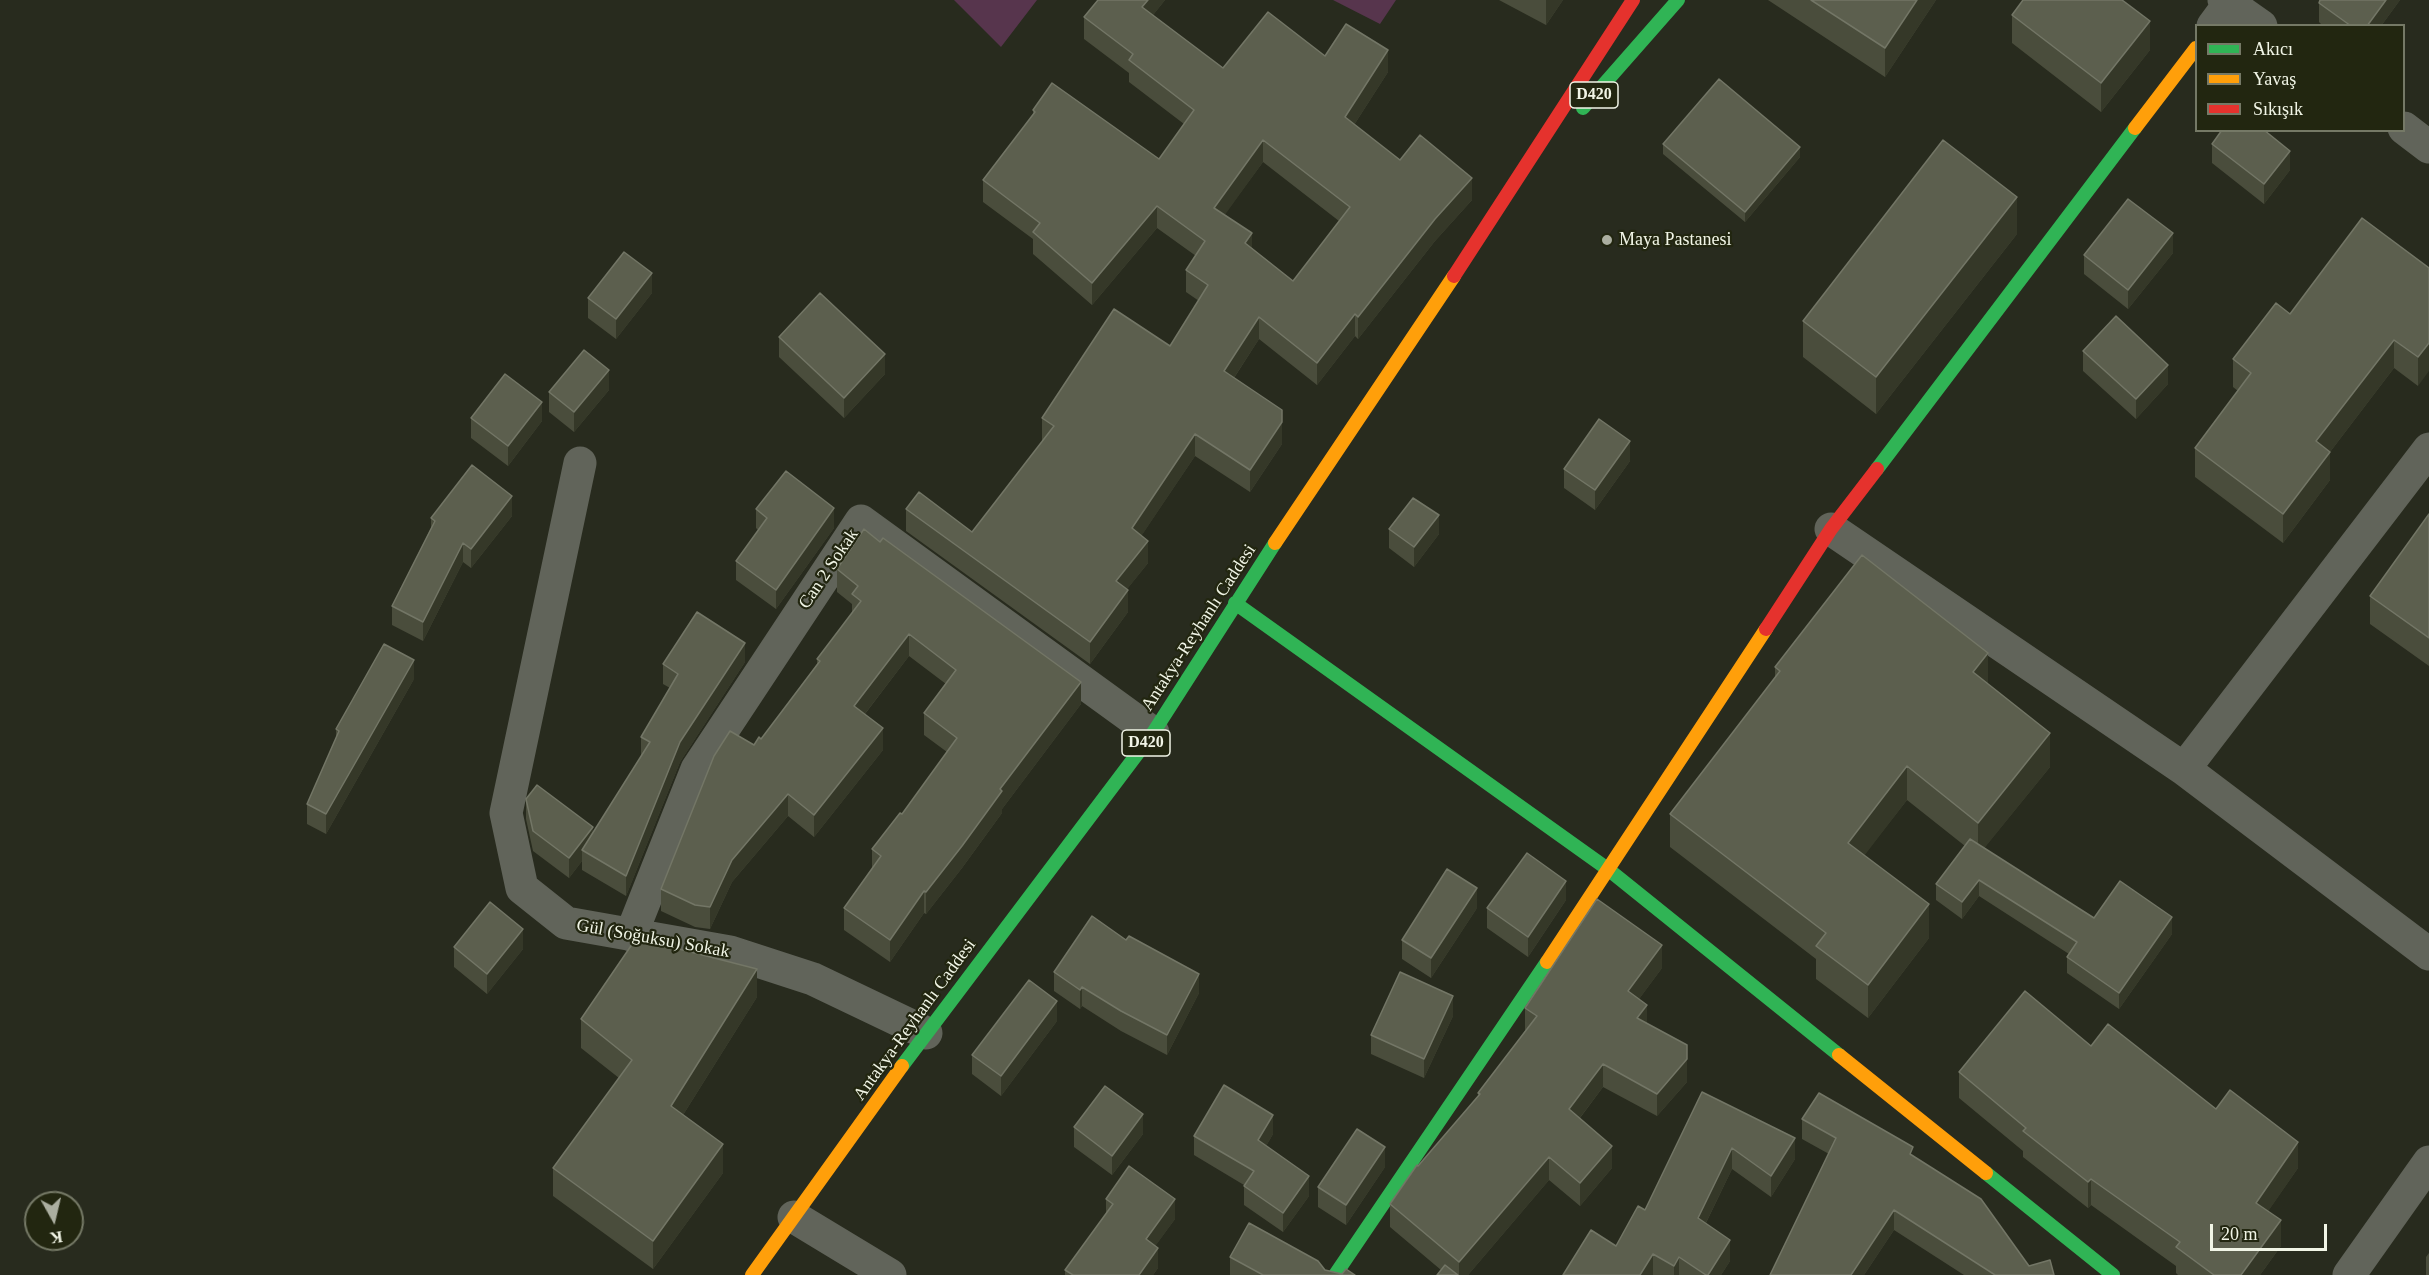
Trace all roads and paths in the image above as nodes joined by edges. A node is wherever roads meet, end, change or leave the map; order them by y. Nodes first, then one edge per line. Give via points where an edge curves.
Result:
1 (1633, 0) edge
2 (1678, 0) edge
3 (2223, 10) edge
4 (2256, 24) edge
5 (2195, 49) edge
6 (2405, 129) edge
7 (2429, 147) edge
8 (1511, 191) junction
9 (2429, 449) edge
10 (580, 463) dead end
11 (1832, 529) junction
12 (1235, 603) junction
13 (1153, 734) junction
14 (2184, 769) junction
15 (1610, 870) junction
16 (631, 935) junction
17 (2429, 954) edge
18 (926, 1033) junction
19 (2429, 1162) edge
20 (794, 1217) junction
21 (752, 1275) edge
22 (890, 1275) edge
23 (1335, 1275) edge
24 (2113, 1275) edge
25 (2349, 1275) edge

1 - 8 street, Antakya-Reyhanlı Caddesi / D420
2 - 8 street, Antakya-Reyhanlı Caddesi / D420
3 - 4 street
5 - 11 street
6 - 7 street
8 - 12 street, Antakya-Reyhanlı Caddesi / D420
9 - 14 street
10 - 16 street, Gül (Soğuksu) Sokak via 506,813 522,888 566,923
11 - 14 street
11 - 15 street
12 - 13 street, Antakya-Reyhanlı Caddesi / D420
12 - 15 street
13 - 16 street, Can 2 Sokak via 861,521 697,769
13 - 18 street, Antakya-Reyhanlı Caddesi / D420
14 - 17 street
15 - 23 street
15 - 24 street
16 - 18 street, Gül (Soğuksu) Sokak via 730,952 813,979
18 - 20 street, Antakya-Reyhanlı Caddesi / D420
19 - 25 street
20 - 21 street, Antakya-Reyhanlı Caddesi / D420
20 - 22 street

